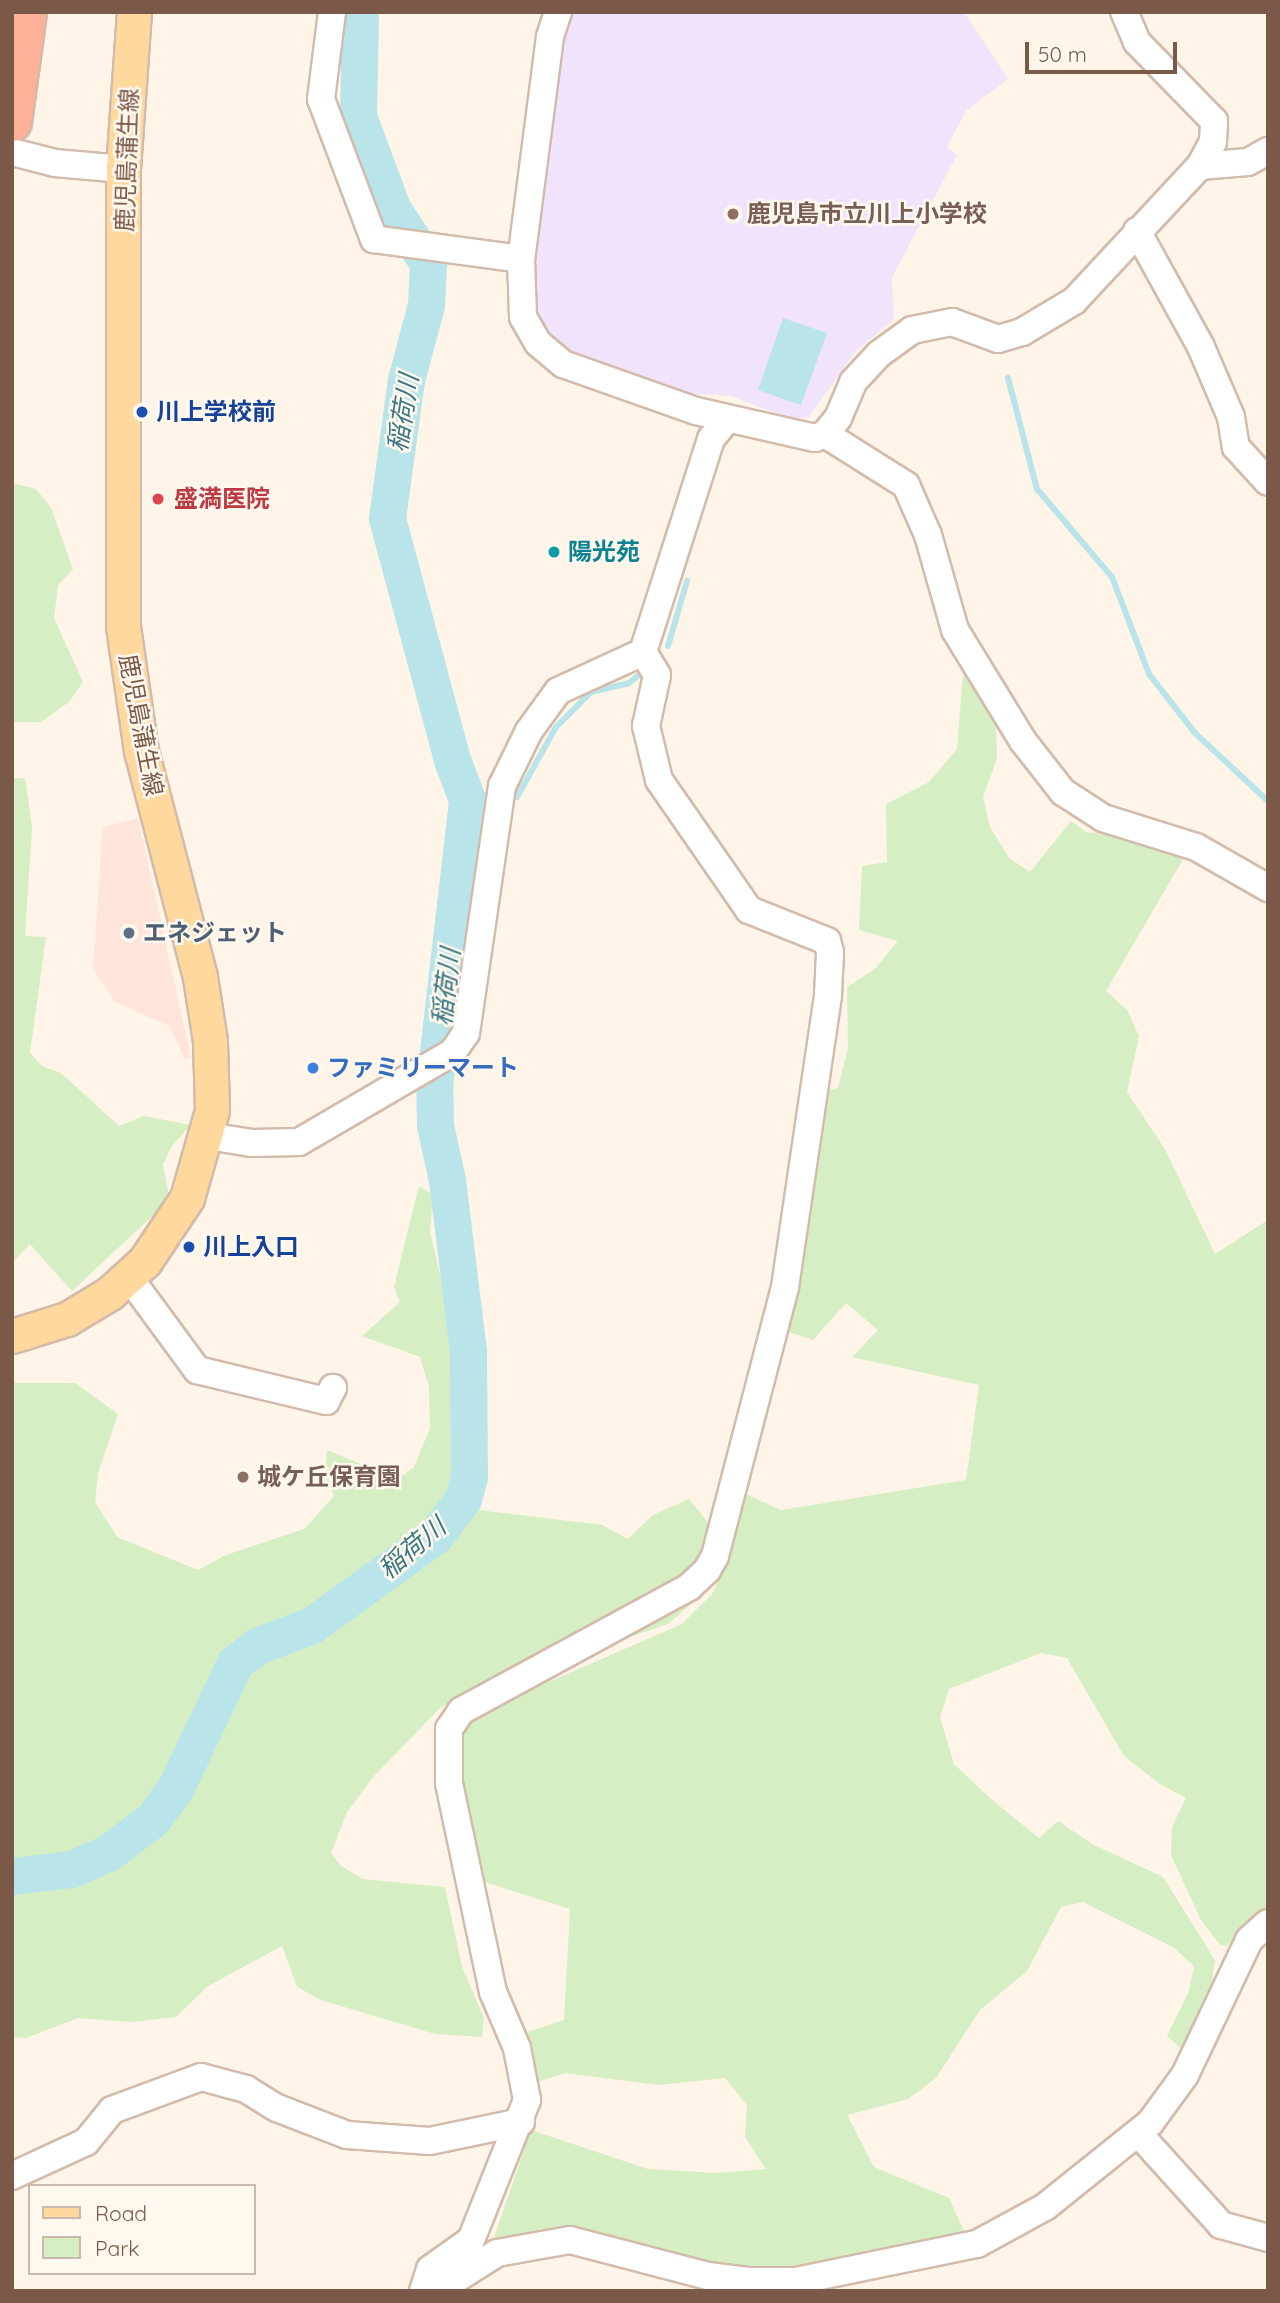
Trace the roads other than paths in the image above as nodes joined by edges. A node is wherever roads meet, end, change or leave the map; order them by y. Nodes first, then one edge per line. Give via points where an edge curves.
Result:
1 (27, 12) edge
2 (134, 12) edge
3 (332, 12) edge
4 (558, 12) edge
5 (1124, 12) edge
6 (12, 122) edge
7 (1268, 151) edge
8 (12, 152) edge
9 (1200, 166) junction
10 (123, 169) junction
11 (1137, 231) junction
12 (521, 259) junction
13 (727, 419) junction
14 (825, 434) junction
15 (1268, 482) edge
16 (643, 652) junction
17 (1268, 888) edge
18 (208, 1136) junction
19 (128, 1276) junction
20 (12, 1336) edge
21 (333, 1388) dead end
22 (1268, 1923) edge
23 (521, 2122) junction
24 (1138, 2133) junction
25 (12, 2176) edge
26 (1268, 2238) edge
27 (423, 2291) edge
28 (437, 2291) edge

1 - 6 highway
2 - 10 main road, 鹿児島蒲生線
3 - 12 street via 321,99 374,239
4 - 12 street via 550,37
5 - 9 street via 1136,42 1214,121 1213,142
7 - 9 street via 1248,162
8 - 10 street via 55,163
9 - 11 street
10 - 18 main road, 鹿児島蒲生線 via 123,626 141,751 200,977 208,1028
11 - 14 street via 1074,301 1022,331 998,339 952,323 912,330 853,382
11 - 15 street via 1201,347 1231,417 1236,447
12 - 13 street via 523,317 538,343 564,364
13 - 14 street via 815,438
13 - 16 street via 711,439
14 - 17 street via 906,485 928,535 955,630 1023,741 1063,792 1103,818 1196,847
16 - 18 street via 558,691 529,731 502,786 466,1033 453,1052 299,1142 252,1143
16 - 23 street via 657,675 646,726 659,780 749,910 827,942 828,995 781,1307 712,1564 689,1587 461,1711 449,1729 449,1783 493,1992 509,2025 526,2085
18 - 19 main road, 鹿児島蒲生線 via 187,1198 161,1240
19 - 20 main road, 鹿児島蒲生線 via 67,1319
19 - 21 street via 197,1370 326,1401
22 - 24 street via 1245,1947 1185,2074
23 - 25 street via 430,2141 347,2135 277,2108 247,2089 201,2077 111,2110 86,2142
23 - 27 street via 471,2240 430,2269
24 - 26 street via 1221,2225
24 - 28 street via 1023,2222 977,2244 933,2255 796,2281 746,2281 708,2276 570,2239 497,2253

